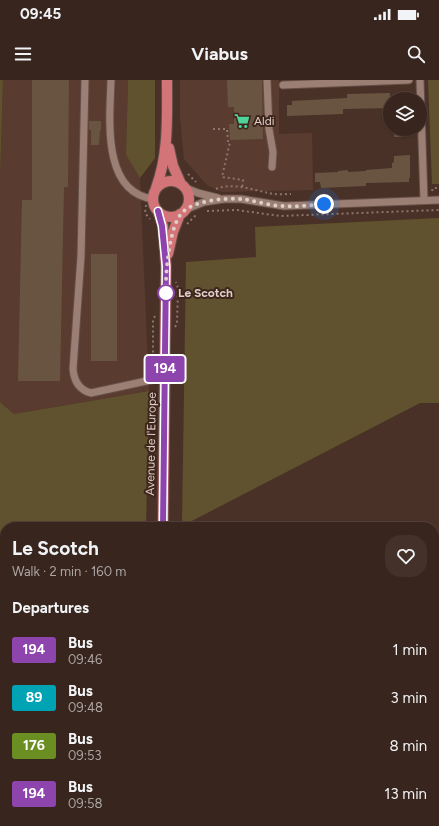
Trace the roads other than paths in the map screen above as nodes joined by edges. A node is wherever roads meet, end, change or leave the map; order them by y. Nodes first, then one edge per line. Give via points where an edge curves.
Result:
1 (85, 80) edge
2 (111, 80) edge
3 (168, 80) edge
4 (267, 80) edge
5 (409, 80) edge
6 (420, 80) edge
7 (283, 85) dead end
8 (167, 136) junction
9 (272, 167) dead end
10 (182, 186) junction
11 (154, 194) junction
12 (224, 199) junction
13 (424, 200) junction
14 (439, 200) edge
15 (158, 211) junction
16 (182, 212) junction
17 (166, 266) junction
18 (165, 377) junction
19 (163, 522) edge

1 - 18 street via 81,256 74,378 80,387 91,393
2 - 11 street via 110,140 123,182 138,194
3 - 8 main road
4 - 9 street via 269,128 274,152
5 - 7 street
6 - 13 street
8 - 10 main road via 173,166
8 - 11 main road via 163,167
10 - 11 main road via 173,181 166,182 160,185
10 - 12 street
10 - 16 main road via 187,192 188,205
11 - 15 main road via 154,205
12 - 13 street via 284,206
12 - 16 street via 204,202
13 - 14 street
15 - 16 main road via 167,217
15 - 17 main road, Avenue de l'Europe
16 - 17 main road, Avenue de l'Europe via 173,232
17 - 18 main road, Avenue de l'Europe
18 - 19 main road, Avenue de l'Europe

